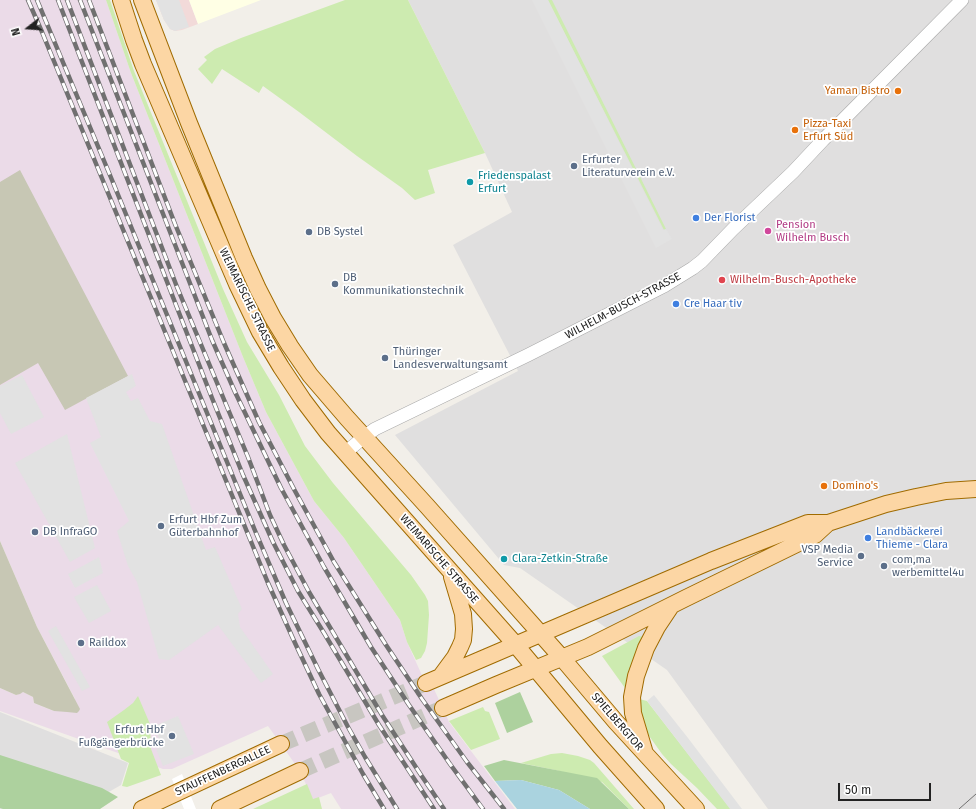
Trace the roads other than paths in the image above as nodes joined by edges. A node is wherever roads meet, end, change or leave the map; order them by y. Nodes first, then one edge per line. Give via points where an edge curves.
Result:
1 (121, 0) edge
2 (142, 0) edge
3 (959, 1) edge
4 (364, 437) junction
5 (345, 453) junction
6 (976, 489) edge
7 (828, 523) junction
8 (450, 572) junction
9 (672, 605) junction
10 (539, 634) junction
11 (515, 644) junction
12 (562, 658) junction
13 (535, 669) junction
14 (442, 708) tunnel mouth
15 (281, 744) tunnel mouth
16 (645, 755) junction
17 (300, 771) tunnel mouth
18 (142, 809) edge
19 (220, 809) edge
20 (656, 809) edge
21 (696, 809) edge

1 - 5 main road, WEIMARISCHE STRASSE via 164,114 260,332 303,400
2 - 4 main road, WEIMARISCHE STRASSE via 258,289 273,318 310,375
3 - 4 street, WILHELM-BUSCH-STRASSE via 793,172 693,268 658,290 375,429
4 - 5 street, WILHELM-BUSCH-STRASSE
4 - 10 main road, WEIMARISCHE STRASSE
5 - 8 main road, WEIMARISCHE STRASSE
6 - 7 main road via 916,497
7 - 9 main road via 815,534
7 - 10 main road via 808,523
8 - 11 main road, WEIMARISCHE STRASSE
8 - 11 main road via 463,614 463,640 455,657 433,680
9 - 12 main road
9 - 16 main road via 646,648 632,697 633,713
10 - 11 main road
10 - 12 main road, SPIELBERGTOR
11 - 13 main road, WEIMARISCHE STRASSE
12 - 13 main road
12 - 16 main road, SPIELBERGTOR
13 - 14 main road
13 - 20 main road
15 - 18 main road, STAUFFENBERGALLEE
16 - 21 main road, SPIELBERGTOR
17 - 19 main road

